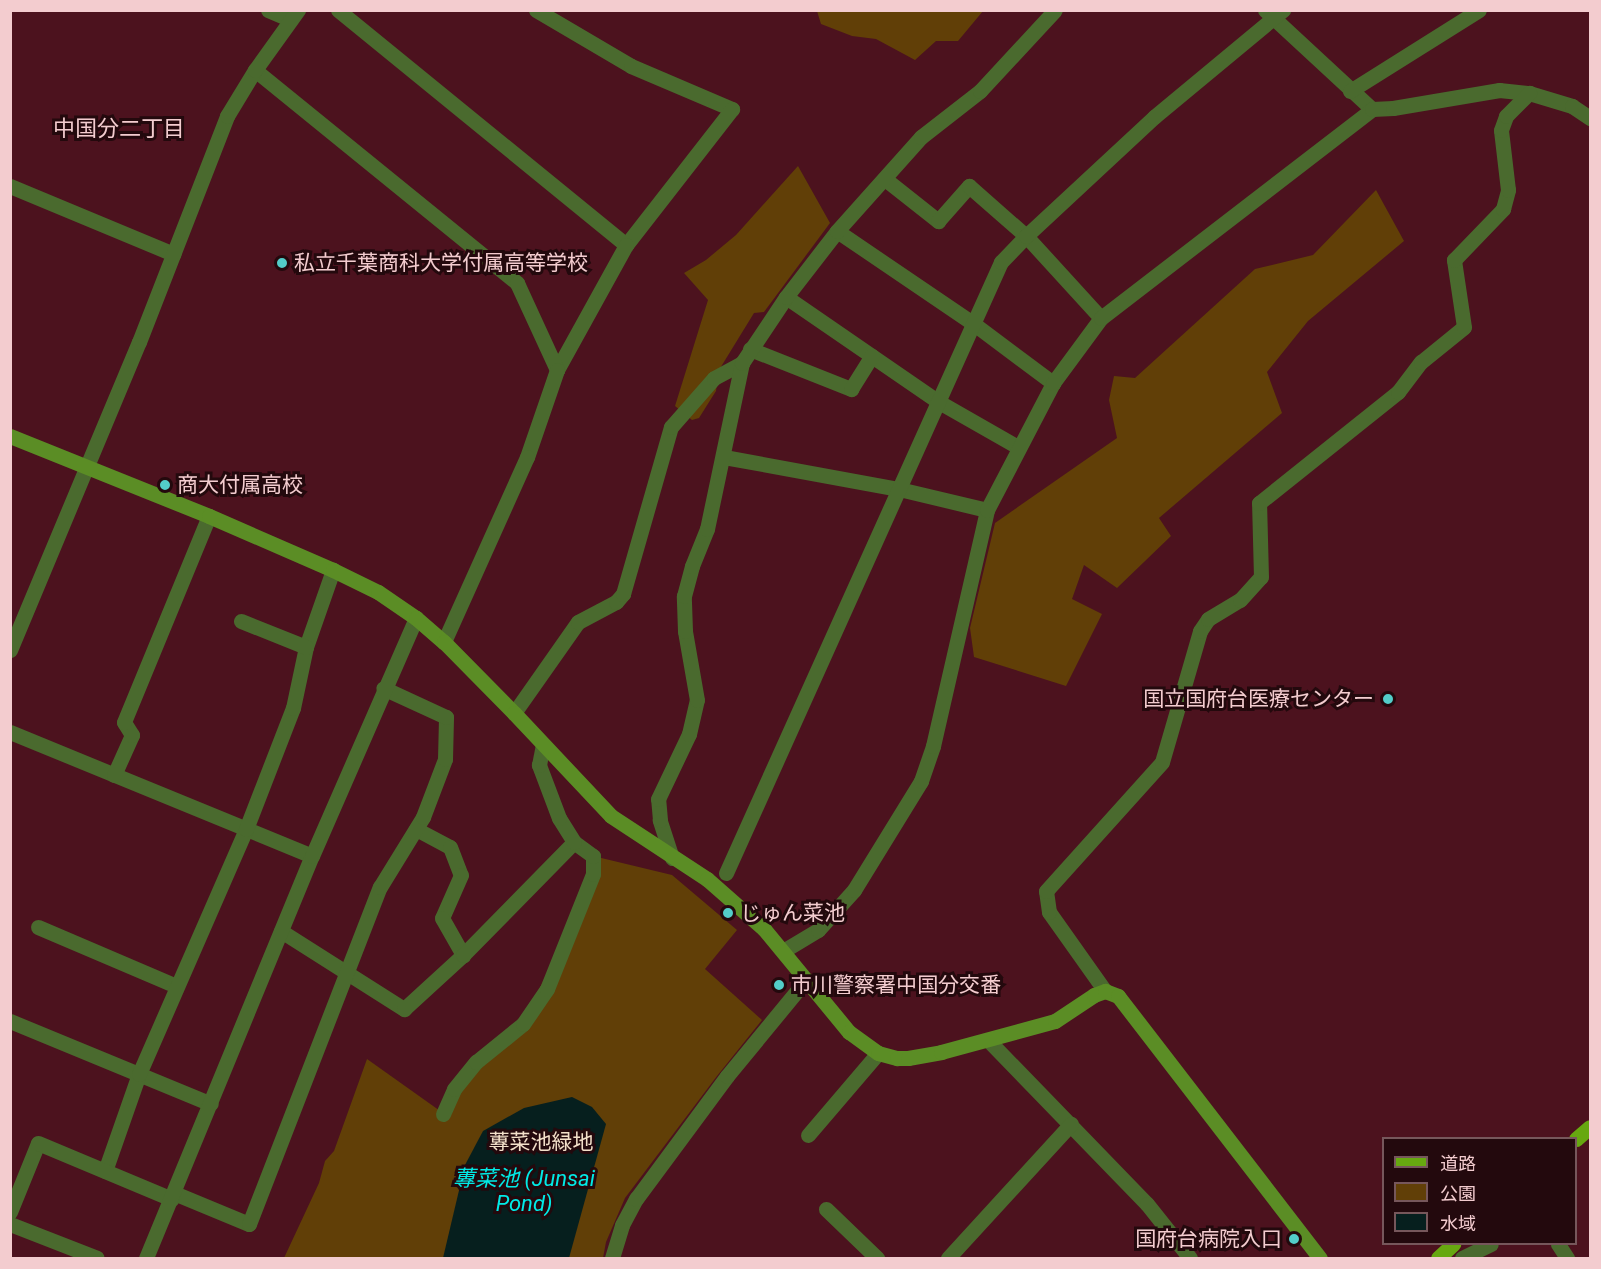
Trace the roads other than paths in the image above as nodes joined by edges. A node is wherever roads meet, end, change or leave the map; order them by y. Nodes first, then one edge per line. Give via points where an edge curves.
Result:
1 (268, 10) edge
2 (338, 10) edge
3 (536, 10) edge
4 (1055, 10) edge
5 (1479, 10) edge
6 (1274, 13) edge
7 (293, 15) edge
8 (255, 70) junction
9 (1350, 91) junction
10 (1529, 93) junction
11 (1372, 109) junction
12 (1590, 118) edge
13 (885, 179) junction
14 (11, 187) edge
15 (837, 231) junction
16 (1026, 236) junction
17 (626, 245) junction
18 (173, 254) junction
19 (786, 297) junction
20 (1101, 318) junction
21 (974, 324) junction
22 (750, 349) junction
23 (872, 356) junction
24 (742, 363) junction
25 (557, 370) junction
26 (1053, 383) junction
27 (939, 402) junction
28 (10, 436) edge
29 (1018, 447) junction
30 (724, 457) junction
31 (87, 467) junction
32 (899, 489) junction
33 (987, 510) junction
34 (209, 516) junction
35 (333, 570) junction
36 (416, 618) junction
37 (241, 621) dead end
38 (444, 642) junction
39 (306, 647) junction
40 (10, 650) edge
41 (383, 688) junction
42 (514, 713) junction
43 (10, 732) edge
44 (543, 745) junction
45 (114, 775) junction
46 (246, 829) junction
47 (416, 829) junction
48 (574, 842) junction
49 (312, 856) junction
50 (672, 858) junction
51 (726, 873) dead end
52 (38, 927) dead end
53 (281, 931) junction
54 (783, 951) junction
55 (463, 955) junction
56 (346, 973) junction
57 (805, 981) junction
58 (176, 986) junction
59 (1105, 991) junction
60 (10, 1021) edge
61 (988, 1040) junction
62 (879, 1053) junction
63 (140, 1074) junction
64 (211, 1104) junction
65 (443, 1114) dead end
66 (1071, 1124) junction
67 (1590, 1127) edge
68 (808, 1135) dead end
69 (1577, 1137) edge
70 (105, 1171) junction
71 (173, 1196) junction
72 (826, 1209) dead end
73 (10, 1212) edge
74 (10, 1224) edge
75 (1452, 1245) edge
76 (1489, 1245) edge
77 (1559, 1245) edge
78 (867, 1255) edge
79 (97, 1258) edge
80 (146, 1258) edge
81 (612, 1258) edge
82 (948, 1258) edge
83 (1190, 1258) edge
84 (1320, 1258) edge
85 (1438, 1258) edge
86 (1462, 1258) edge
87 (1567, 1258) edge

1 - 7 street
2 - 17 street
3 - 17 street via 631,66 732,108
4 - 13 street via 980,91 921,137
5 - 9 street
6 - 9 street
6 - 16 street
7 - 8 street
8 - 18 street via 228,116
8 - 25 street via 517,283
9 - 11 street
10 - 11 street via 1499,90
10 - 12 street via 1572,106
10 - 59 street via 1506,116 1501,130 1508,190 1503,209 1454,260 1464,327 1421,362 1398,392 1259,503 1261,577 1240,600 1208,619 1200,631 1162,762 1046,891 1049,912
11 - 20 street
13 - 15 street
13 - 16 street via 938,221 969,186
14 - 18 street
15 - 19 street
15 - 21 street
16 - 20 street
16 - 21 street via 1001,262
17 - 25 street
18 - 31 street
19 - 22 street
19 - 23 street
20 - 26 street
21 - 26 street
21 - 27 street
22 - 23 street via 851,389
22 - 24 street
23 - 27 street
24 - 30 street
24 - 42 street via 714,378 671,427 623,594 616,602 578,622
25 - 38 street via 526,457
26 - 29 street
27 - 29 street
27 - 32 street
28 - 31 street
29 - 33 street
30 - 32 street
30 - 50 street via 707,529 684,596 685,631 697,700 689,734 658,799
31 - 34 street
31 - 40 street
32 - 33 street
32 - 51 street
33 - 54 street via 933,746 921,781 854,890 818,930
34 - 35 street
34 - 45 street via 124,722 132,735
35 - 36 street via 378,592
35 - 39 street
36 - 38 street
36 - 41 street
37 - 39 street
38 - 42 street
39 - 46 street via 293,708
41 - 47 street via 446,717 445,759
41 - 49 street
42 - 44 street
43 - 45 street
44 - 48 street via 539,765 559,818
44 - 50 street via 611,816
45 - 46 street
46 - 49 street
46 - 58 street
47 - 55 street via 450,847 461,875 442,918
47 - 56 street via 380,887
48 - 55 street
48 - 65 street via 593,856 594,874 547,989 523,1024 476,1062 454,1089
49 - 53 street
50 - 54 street via 718,888
52 - 58 street
53 - 56 street
53 - 64 street
54 - 57 street
55 - 56 street via 404,1009
56 - 71 street via 249,1224
57 - 62 street via 849,1032
57 - 81 street via 727,1076 636,1199 622,1225
58 - 63 street
59 - 61 street via 1055,1021
59 - 84 street via 1118,996
60 - 63 street
61 - 62 street via 908,1058
61 - 66 street
62 - 68 street
63 - 64 street
63 - 70 street
64 - 71 street
66 - 82 street
66 - 83 street via 1147,1204
67 - 69 main road
70 - 71 street
70 - 73 street via 38,1143
71 - 80 street
72 - 78 street
74 - 79 street
75 - 85 main road
76 - 86 street
77 - 87 street

